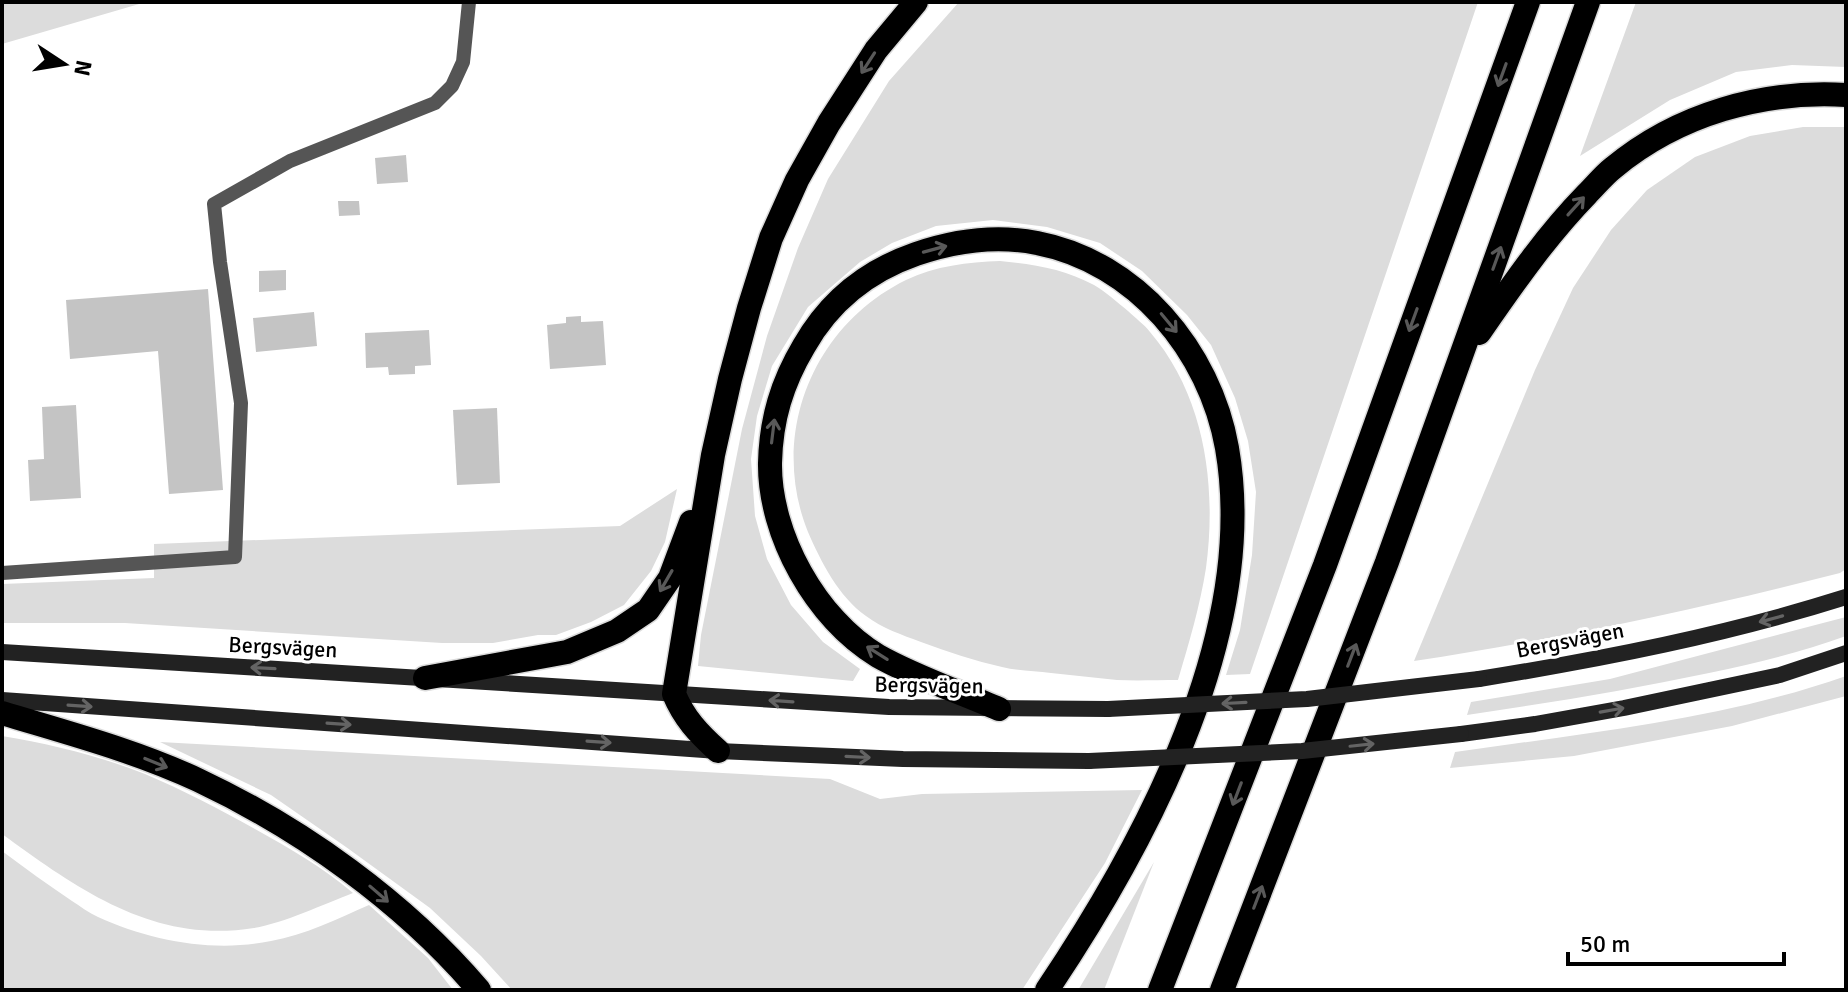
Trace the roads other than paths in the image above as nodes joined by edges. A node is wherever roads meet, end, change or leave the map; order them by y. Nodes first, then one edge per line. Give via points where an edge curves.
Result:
1 (469, 2) edge
2 (916, 2) edge
3 (1528, 2) edge
4 (1588, 2) edge
5 (1846, 95) edge
6 (1461, 358) junction
7 (713, 455) junction
8 (2, 573) edge
9 (1846, 597) edge
10 (2, 652) edge
11 (1846, 653) edge
12 (425, 678) junction
13 (674, 694) junction
14 (2, 700) edge
15 (999, 709) junction
16 (2, 713) edge
17 (718, 751) junction
18 (479, 990) edge
19 (1047, 990) edge
20 (1160, 990) edge
21 (1222, 990) edge

1 - 8 lane via 463,62 452,86 435,103 290,161 214,204 241,403 235,557
2 -> 7 highway via 876,50 829,123 777,223 749,308
3 -> 20 highway via 1325,565
6 -> 4 highway
6 -> 5 highway via 1531,257 1612,168 1638,150 1732,105 1793,95
21 -> 6 highway
7 -> 12 highway via 670,578 648,610 617,631 567,652
7 - 13 highway
9 -> 15 main road, Bergsvägen, bridge via 1691,639 1479,679 1307,699
12 -> 10 main road, Bergsvägen
17 -> 11 main road, bridge via 1089,761 1302,751 1535,724 1780,675
12 - 13 main road, Bergsvägen
15 -> 13 main road, Bergsvägen
13 - 17 highway via 693,727
14 -> 17 main road
15 -> 19 highway via 877,655 826,610 780,525 770,465 772,429 790,370 815,326 839,299 897,260 963,242 1000,240 1038,243 1105,268 1165,317 1206,380 1224,435 1231,485 1228,581 1207,674 1185,738 1096,914
16 -> 18 highway via 131,753 254,809 362,880

